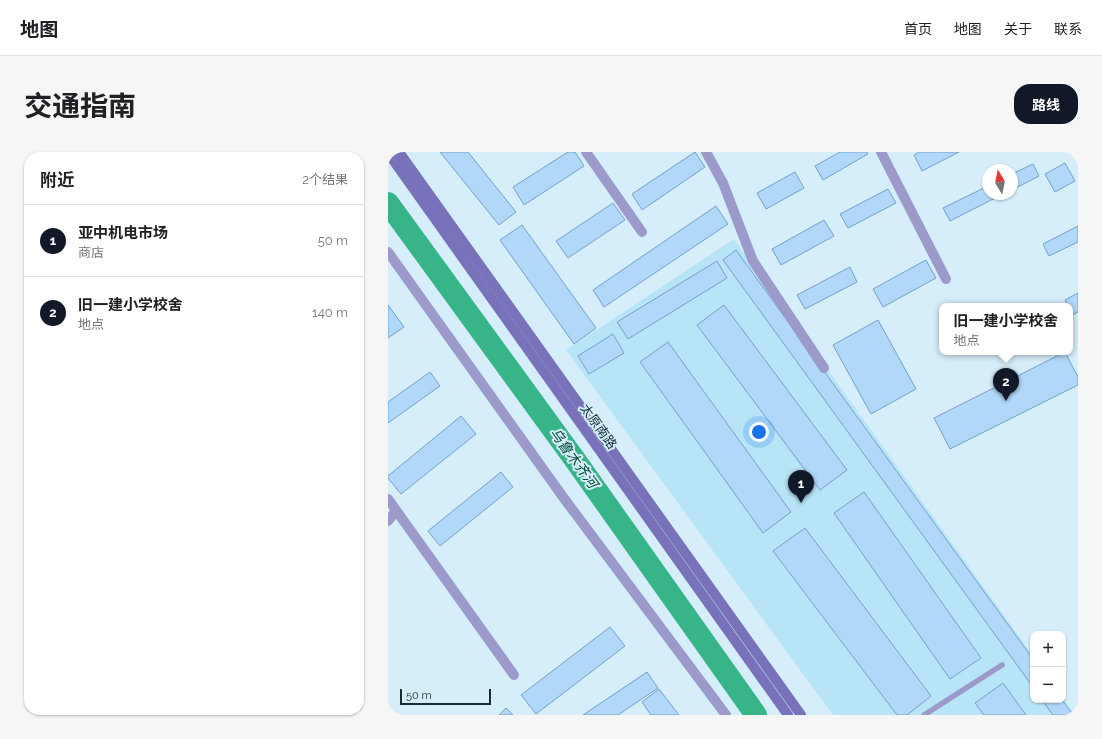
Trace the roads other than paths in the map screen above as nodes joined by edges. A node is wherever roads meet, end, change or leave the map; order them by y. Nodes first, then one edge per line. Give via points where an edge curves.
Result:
1 (399, 152) edge
2 (586, 152) edge
3 (706, 152) edge
4 (881, 152) edge
5 (388, 154) edge
6 (642, 232) dead end
7 (388, 252) edge
8 (946, 279) dead end
9 (824, 368) dead end
10 (388, 499) edge
11 (396, 511) junction
12 (388, 521) edge
13 (1002, 665) dead end
14 (514, 675) dead end
15 (726, 715) edge
16 (788, 715) edge
17 (801, 715) edge
18 (924, 715) edge

1 - 17 main road
2 - 6 street
3 - 9 street via 723,183 753,261
4 - 8 street
5 - 16 main road, 太原南路
7 - 15 street via 563,497
10 - 11 street
11 - 12 street
11 - 14 street
13 - 18 lane

